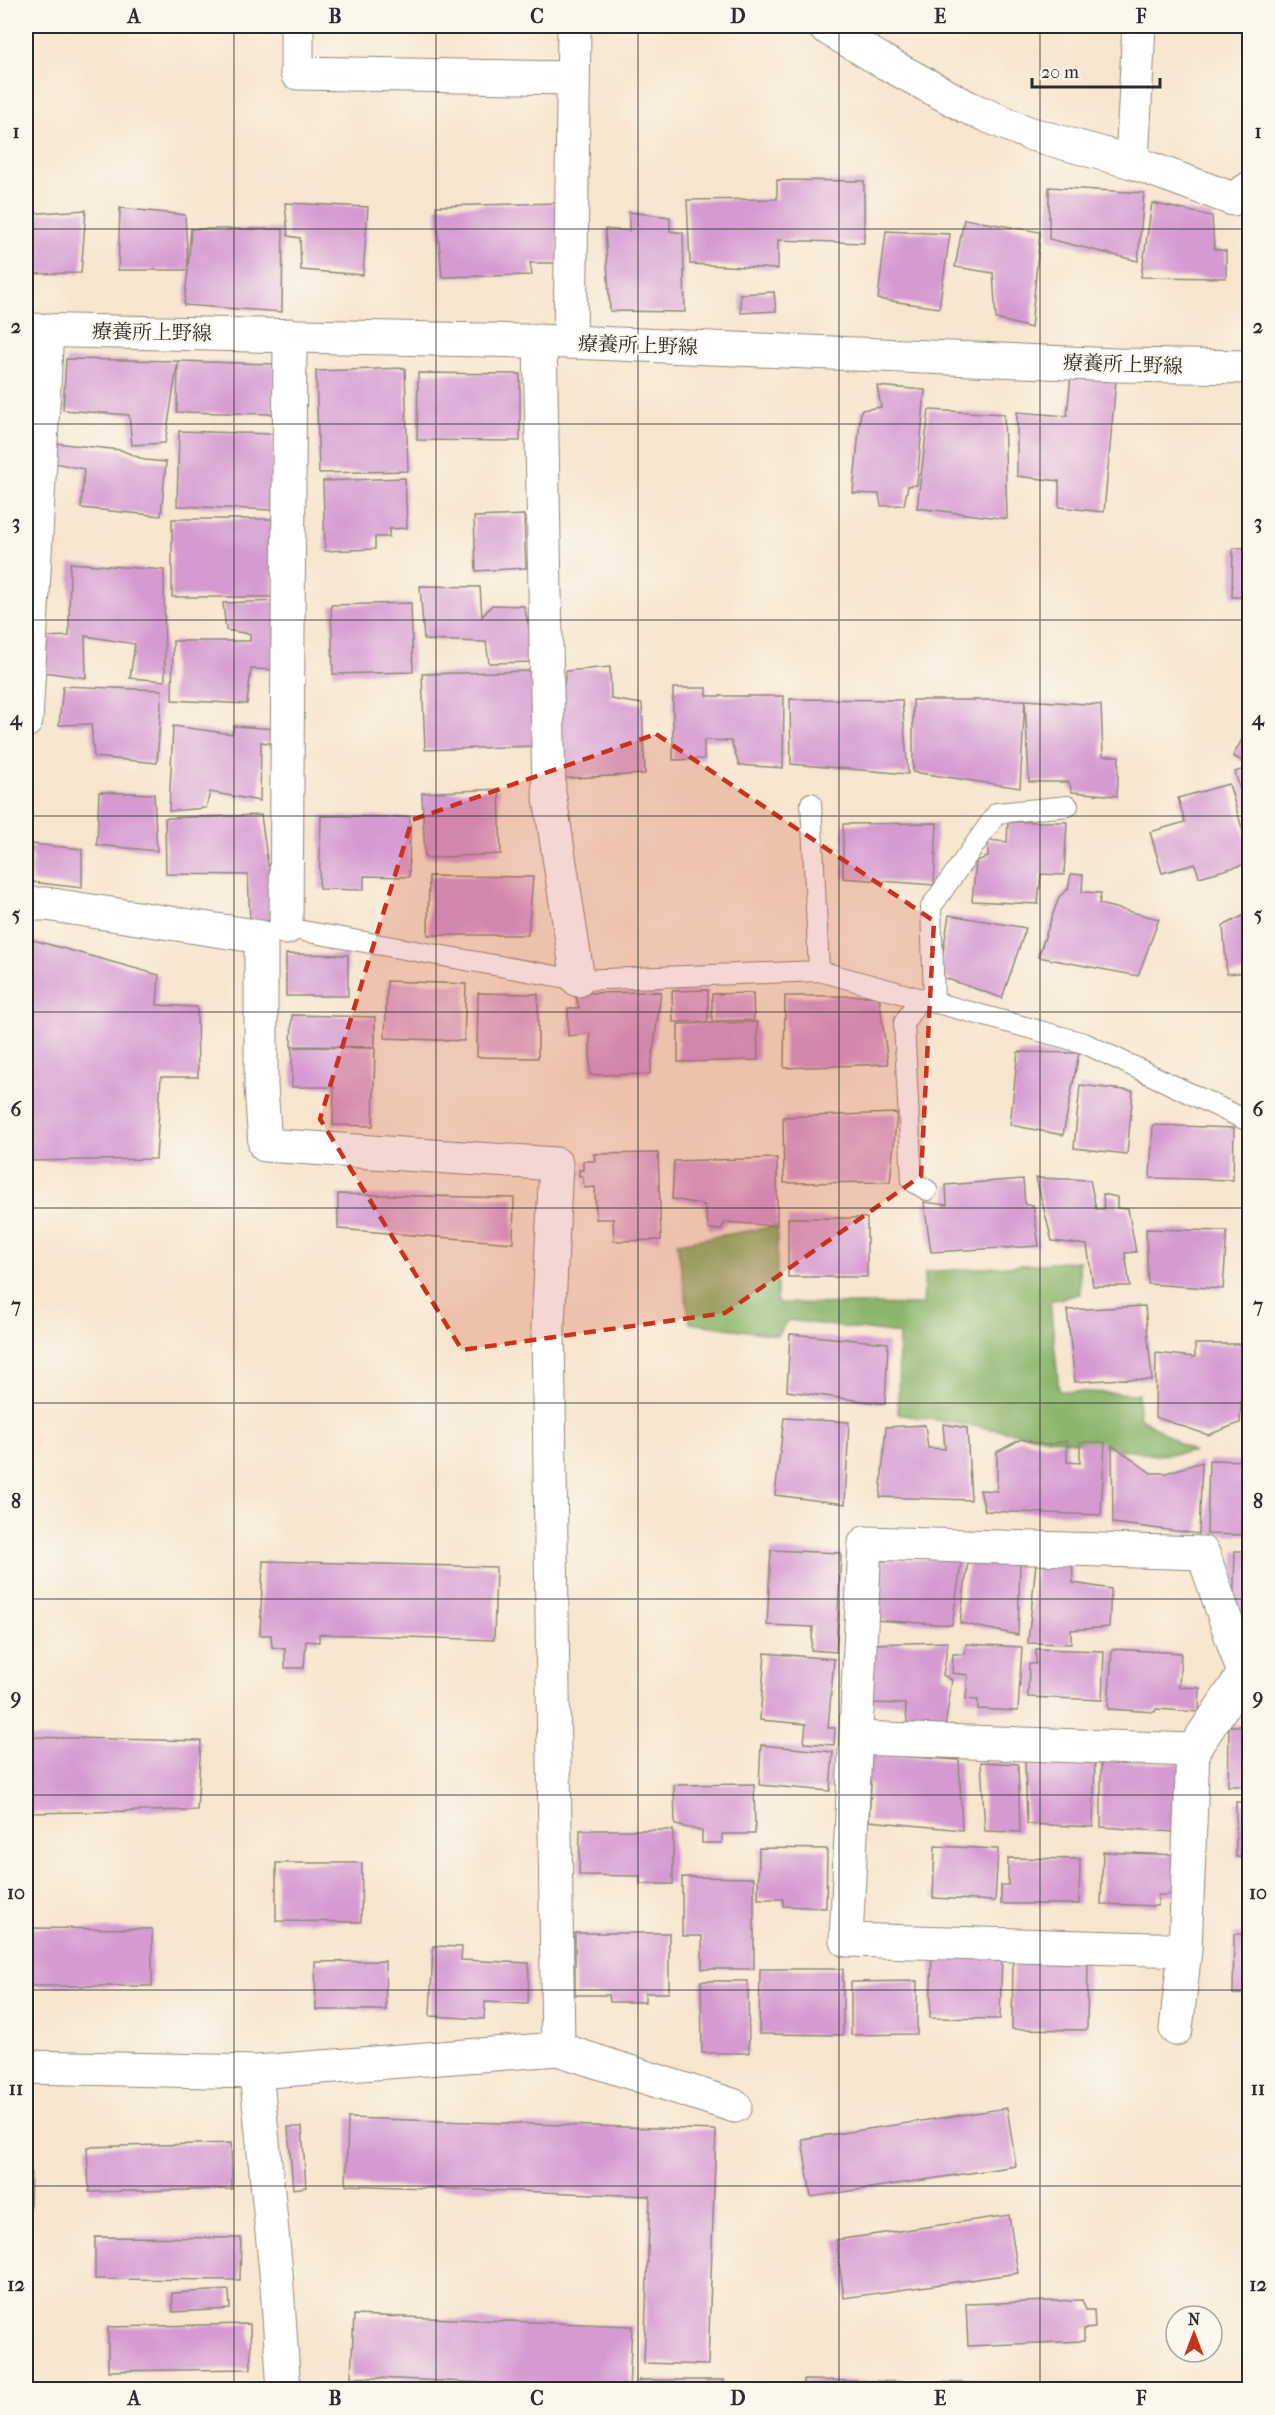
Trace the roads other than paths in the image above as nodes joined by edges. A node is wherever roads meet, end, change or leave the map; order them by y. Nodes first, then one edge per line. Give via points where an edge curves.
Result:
1 (297, 26) edge
2 (574, 26) edge
3 (824, 26) edge
4 (1139, 26) edge
5 (572, 78) junction
6 (1132, 162) junction
7 (1250, 188) edge
8 (36, 330) edge
9 (291, 335) junction
10 (555, 341) junction
11 (1250, 367) edge
12 (26, 721) edge
13 (811, 803) dead end
14 (1068, 806) dead end
15 (26, 904) edge
16 (274, 932) junction
17 (819, 971) junction
18 (578, 980) junction
19 (927, 1001) junction
20 (1250, 1122) edge
21 (927, 1190) dead end
22 (1247, 1674) edge
23 (856, 1738) junction
24 (1193, 1750) junction
25 (1185, 1950) junction
26 (1176, 2029) dead end
27 (558, 2049) junction
28 (26, 2067) edge
29 (256, 2072) junction
30 (735, 2106) dead end
31 (284, 2390) edge

1 - 5 street via 297,73
2 - 5 street
3 - 6 street via 967,107 1028,133
4 - 6 street
5 - 10 street
6 - 7 street via 1233,199
8 - 9 street, 療養所上野線
8 - 12 street
9 - 10 street, 療養所上野線
9 - 16 street
10 - 11 street, 療養所上野線
10 - 18 street via 549,792
13 - 17 lane
14 - 19 lane via 997,813 932,907
15 - 16 street
16 - 18 lane
16 - 27 street via 261,1086 266,1145 555,1164 548,1326
17 - 18 lane
17 - 19 lane
19 - 20 lane via 1084,1043
19 - 21 lane via 904,1023 912,1181
22 - 23 street via 1203,1553 866,1544
22 - 24 street
23 - 24 street
23 - 25 street via 846,1940
24 - 25 street
25 - 26 street
27 - 29 street
27 - 30 street
28 - 29 street
29 - 31 street

